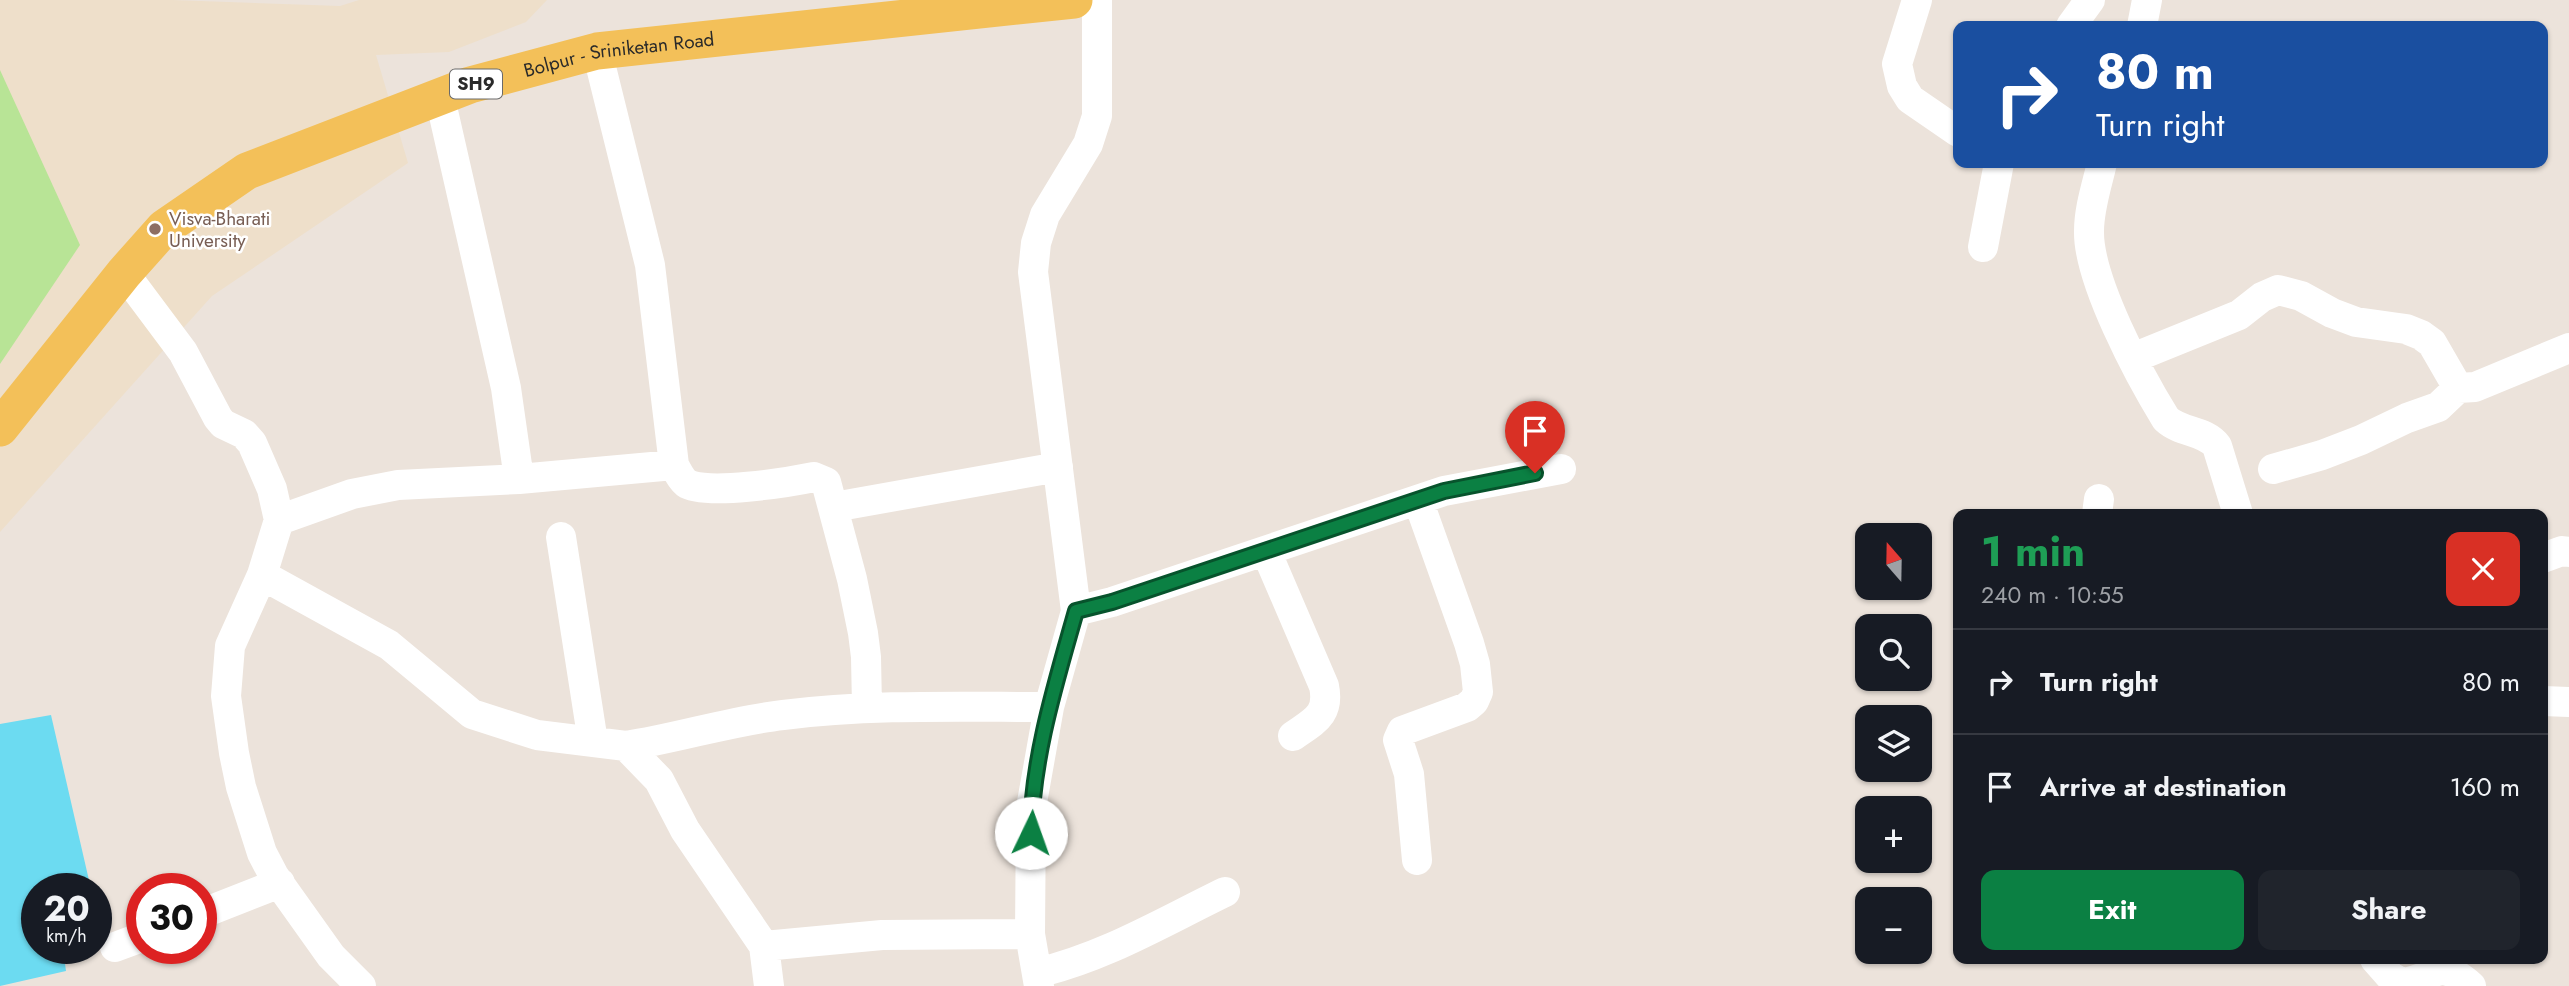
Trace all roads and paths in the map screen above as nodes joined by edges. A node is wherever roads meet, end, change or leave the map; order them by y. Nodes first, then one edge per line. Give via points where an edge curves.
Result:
1 (1074, 0) edge
2 (1097, 0) edge
3 (1917, 0) edge
4 (2090, 0) edge
5 (2147, 0) edge
6 (2075, 21) edge
7 (2144, 21) edge
8 (597, 51) junction
9 (440, 98) junction
10 (1953, 129) edge
11 (1998, 168) edge
12 (2101, 168) edge
13 (1983, 247) dead end
14 (124, 273) junction
15 (2569, 348) edge
16 (2133, 358) junction
17 (2458, 388) junction
18 (0, 428) edge
19 (674, 465) junction
20 (1058, 467) junction
21 (1561, 469) dead end
22 (2273, 469) dead end
23 (519, 479) junction
24 (1418, 500) junction
25 (834, 507) junction
26 (2236, 509) edge
27 (279, 520) junction
28 (561, 537) dead end
29 (1266, 551) junction
30 (2569, 552) edge
31 (2548, 556) edge
32 (262, 575) junction
33 (1076, 611) junction
34 (2548, 701) edge
35 (2569, 702) edge
36 (867, 707) junction
37 (1049, 707) junction
38 (1293, 736) dead end
39 (593, 742) junction
40 (626, 746) junction
41 (1417, 860) dead end
42 (280, 883) junction
43 (1225, 892) dead end
44 (217, 908) edge
45 (1030, 934) junction
46 (764, 946) junction
47 (2379, 964) edge
48 (1038, 979) edge
49 (2397, 984) edge
50 (353, 985) edge
51 (769, 986) edge
52 (2471, 986) edge

1 - 8 main road, Bolpur - Sriniketan Road / SH9
2 - 20 street via 1097,116 1088,144 1045,215 1033,272
3 - 10 street via 1897,64 1902,86 1910,99
4 - 6 street
5 - 7 street
8 - 9 main road, Bolpur - Sriniketan Road / SH9 via 470,85
8 - 19 street via 650,265
9 - 14 main road, Bolpur - Sriniketan Road / SH9 via 247,171 164,228
9 - 23 street via 506,388
11 - 13 street
12 - 16 street via 2090,218 2091,251 2099,284
14 - 18 main road, Bolpur - Sriniketan Road / SH9
14 - 27 street via 183,352 218,418 252,443 272,489
15 - 17 street via 2475,387
16 - 17 street via 2239,315 2278,290 2356,322 2421,335 2432,343
16 - 26 street via 2166,419 2217,446
17 - 22 street via 2438,407 2322,455
19 - 23 street
19 - 25 street via 685,482 696,488 818,477 826,482
20 - 25 street
20 - 33 street
21 - 24 street
23 - 27 street via 398,485 352,494
24 - 29 street
24 - 41 street via 1469,643 1478,692 1467,707 1398,735 1409,774
25 - 36 street via 863,633
27 - 32 street
28 - 39 street
29 - 33 street
29 - 38 street via 1327,700 1317,719
30 - 31 street
32 - 39 street via 389,645 472,714 537,735
32 - 42 street via 230,646 226,696 242,787 262,853
33 - 37 street
34 - 35 street
36 - 37 street
36 - 40 street via 780,715
37 - 45 street via 1031,808
39 - 40 street
40 - 46 street via 659,780 685,830
42 - 44 street
42 - 50 street
43 - 48 street via 1128,942
45 - 46 street via 882,935
45 - 48 street
46 - 51 street
47 - 49 street
49 - 52 street via 2444,970

